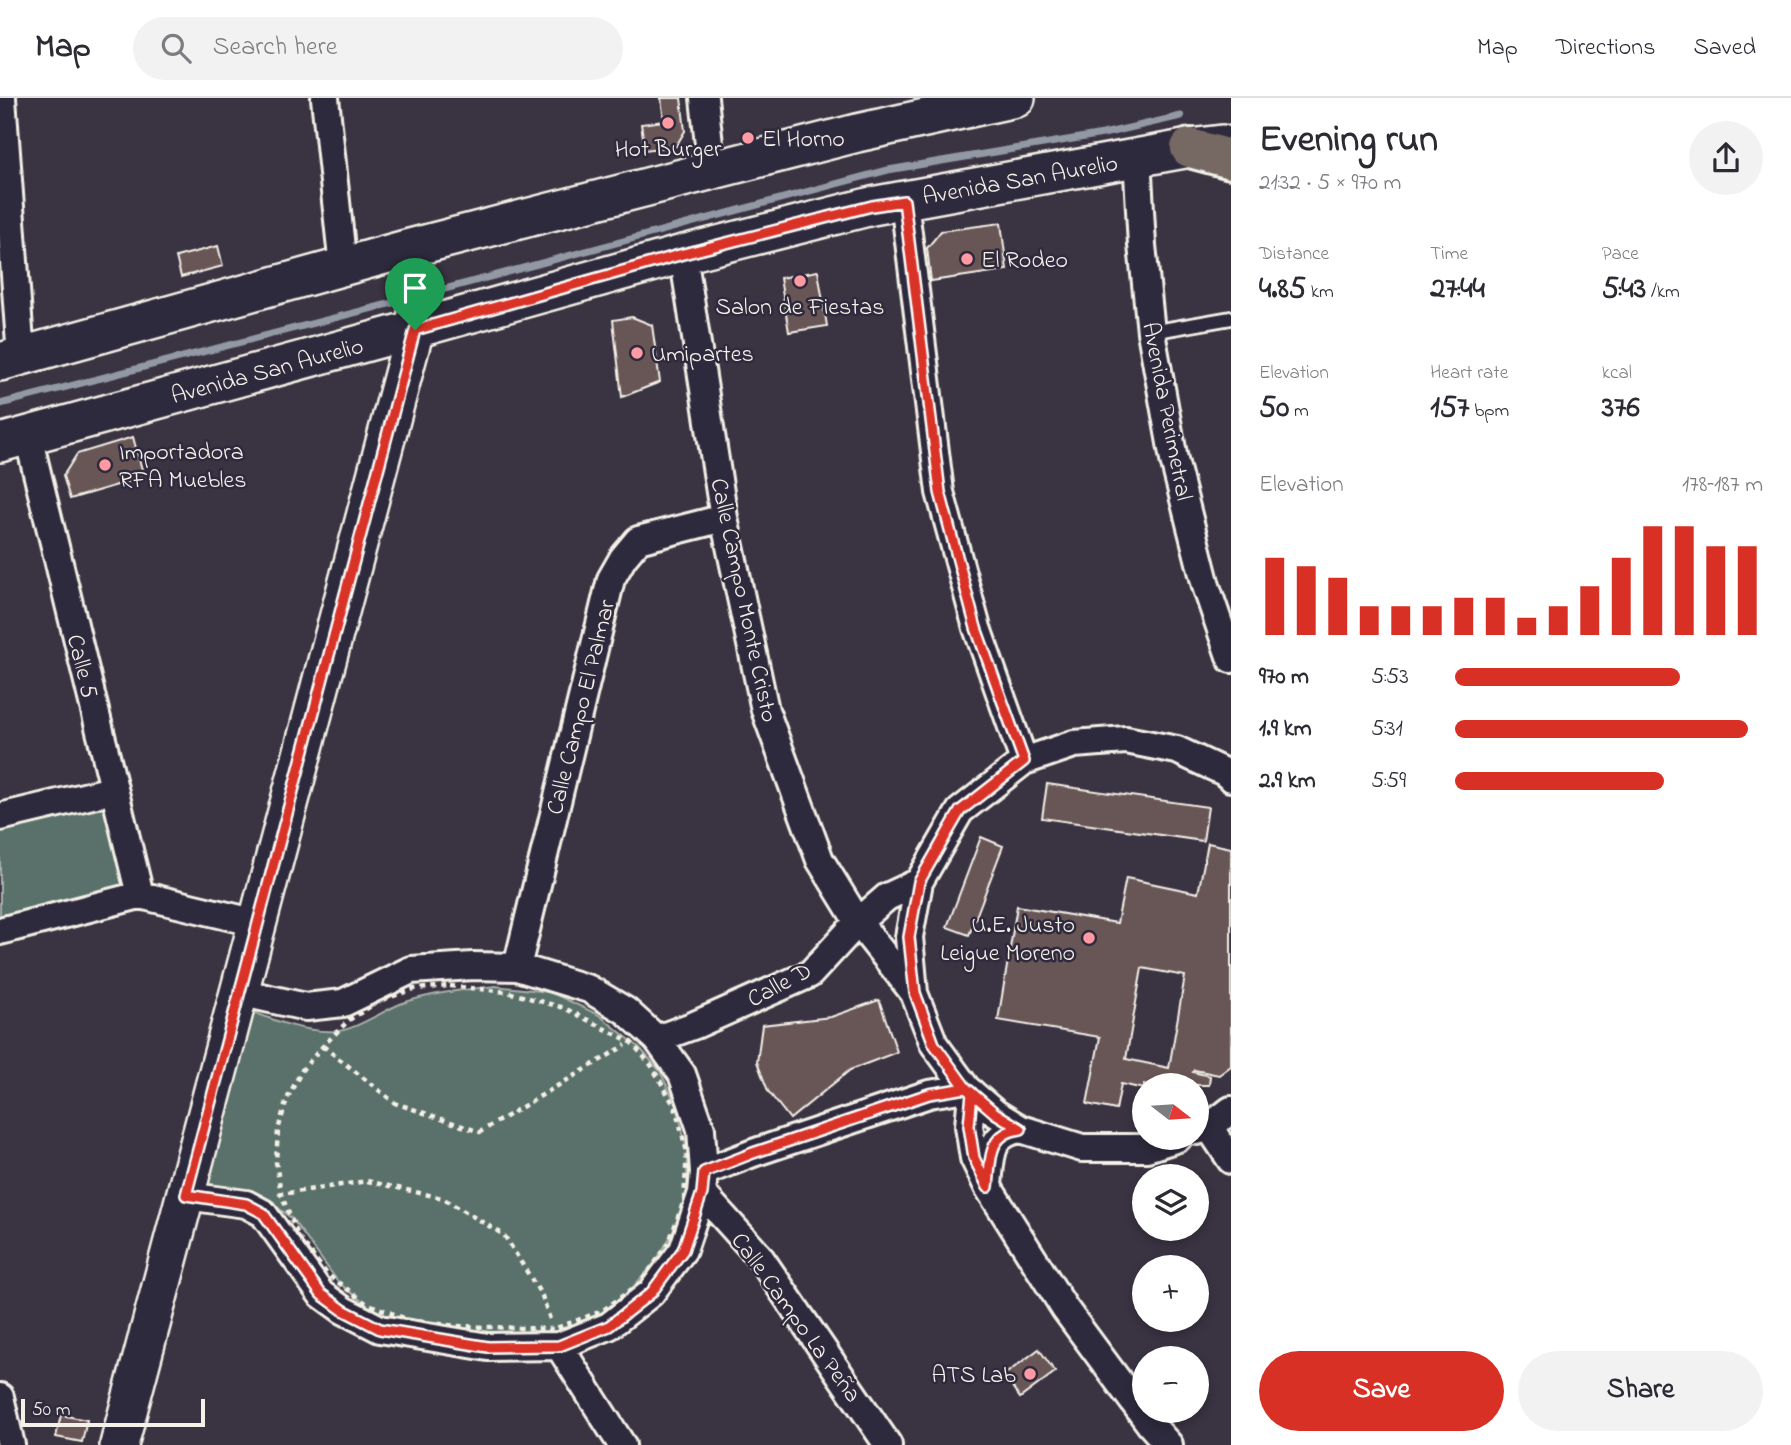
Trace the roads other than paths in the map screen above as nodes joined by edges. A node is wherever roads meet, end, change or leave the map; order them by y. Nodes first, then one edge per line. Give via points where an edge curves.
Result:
1 (2, 98) edge
2 (325, 98) edge
3 (704, 98) edge
4 (1016, 98) edge
5 (1231, 142) edge
6 (1191, 148) junction
7 (1137, 158) junction
8 (1231, 159) edge
9 (712, 172) junction
10 (904, 201) junction
11 (683, 254) junction
12 (408, 258) junction
13 (343, 267) junction
14 (1231, 317) edge
15 (417, 318) junction
16 (1151, 332) junction
17 (11, 360) edge
18 (14, 439) edge
19 (724, 518) junction
20 (1231, 659) edge
21 (1024, 761) junction
22 (1229, 771) edge
23 (113, 790) junction
24 (0, 817) edge
25 (919, 882) junction
26 (140, 895) junction
27 (858, 922) junction
28 (257, 923) junction
29 (0, 931) edge
30 (517, 967) junction
31 (239, 992) junction
32 (915, 993) junction
33 (657, 1039) junction
34 (969, 1091) junction
35 (1231, 1110) edge
36 (1209, 1125) edge
37 (1021, 1129) junction
38 (1209, 1136) edge
39 (1132, 1148) edge
40 (1231, 1160) edge
41 (703, 1183) junction
42 (988, 1187) junction
43 (186, 1195) junction
44 (556, 1337) junction
45 (0, 1397) edge
46 (11, 1445) edge
47 (119, 1445) edge
48 (622, 1445) edge
49 (888, 1445) edge
50 (1169, 1445) edge

1 - 17 street
2 - 13 street
3 - 9 street
4 - 9 main road via 857,133
5 - 6 main road, Avenida San Aurelio
6 - 7 main road, Avenida San Aurelio
6 - 8 main road
7 - 10 main road, Avenida San Aurelio
7 - 16 street, Avenida Perimetral
9 - 12 main road
10 - 11 main road, Avenida San Aurelio
10 - 21 street via 940,492 976,628
11 - 15 main road, Avenida San Aurelio
11 - 19 street, Calle Campo Monte Cristo
12 - 13 main road
12 - 15 main road
13 - 17 main road
14 - 16 lane
15 - 18 main road, Avenida San Aurelio
15 - 28 main road
16 - 20 street, Avenida Perimetral via 1174,460 1206,586
18 - 23 street, Calle 5
19 - 27 street, Calle Campo Monte Cristo via 765,710 820,860
19 - 30 street, Calle Campo El Palmar via 638,540 611,579
21 - 22 street via 1074,744 1126,740 1177,750
21 - 25 street via 960,811
23 - 24 street
23 - 26 street, Calle 5
25 - 27 street, Calle D via 887,897
25 - 32 street via 909,937
26 - 28 street
26 - 29 street
27 - 32 street, Calle Campo Monte Cristo
27 - 33 street, Calle D via 810,974
28 - 31 main road
30 - 31 street via 411,970 343,1003 306,1007
30 - 33 street via 589,989 626,1011
31 - 43 main road
32 - 34 street via 934,1044
33 - 41 street via 682,1074 701,1129
34 - 37 street
34 - 41 street via 929,1094 753,1153
34 - 42 street via 974,1158
35 - 36 street
37 - 39 street via 1083,1149
37 - 42 street via 1008,1132 994,1146
38 - 40 street
41 - 44 street via 683,1250 651,1293 609,1326
41 - 49 street, Calle Campo La Peña via 759,1256
42 - 50 street via 1065,1309
43 - 44 street via 246,1204 263,1213 321,1294 380,1329 488,1347
43 - 47 main road
44 - 48 street
45 - 46 street

